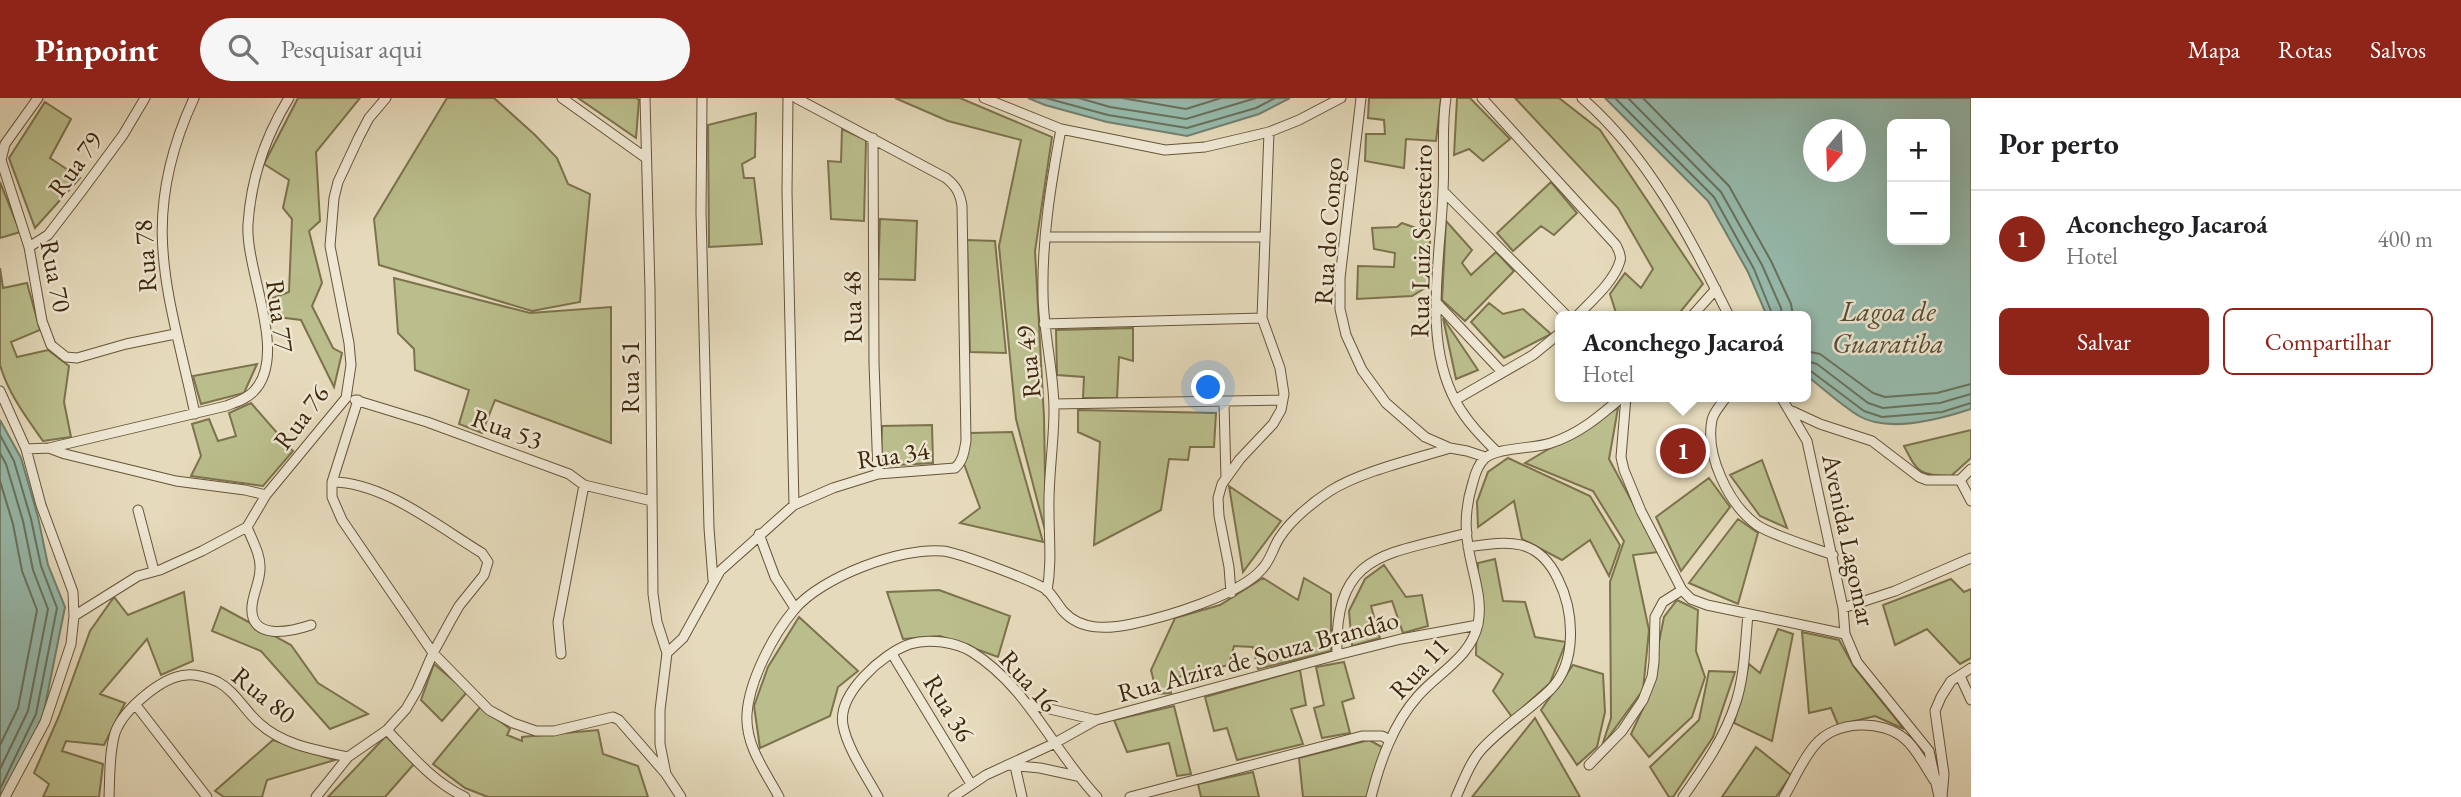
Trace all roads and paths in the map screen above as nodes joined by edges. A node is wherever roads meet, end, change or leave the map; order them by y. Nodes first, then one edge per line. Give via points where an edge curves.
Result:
1 (38, 98) edge
2 (145, 98) edge
3 (194, 98) edge
4 (289, 98) edge
5 (386, 98) edge
6 (562, 98) edge
7 (645, 98) edge
8 (702, 98) edge
9 (788, 98) edge
10 (796, 98) edge
11 (984, 98) edge
12 (1341, 98) edge
13 (1361, 98) edge
14 (1446, 98) edge
15 (1482, 98) edge
16 (1582, 98) edge
17 (1061, 129) junction
18 (1269, 132) junction
19 (873, 138) junction
20 (646, 158) junction
21 (1443, 191) junction
22 (1045, 237) junction
23 (1265, 237) junction
24 (29, 247) junction
25 (1716, 289) junction
26 (1436, 302) junction
27 (1562, 311) edge
28 (1582, 311) edge
29 (1696, 311) edge
30 (1727, 311) edge
31 (1262, 318) junction
32 (1044, 324) junction
33 (175, 334) junction
34 (1555, 337) edge
35 (1502, 372) junction
36 (0, 391) edge
37 (346, 398) junction
38 (358, 400) junction
39 (1283, 400) junction
40 (1455, 400) junction
41 (1618, 402) edge
42 (1624, 402) edge
43 (1722, 402) edge
44 (1785, 402) edge
45 (1224, 403) junction
46 (1054, 404) junction
47 (1792, 411) junction
48 (195, 414) junction
49 (49, 448) junction
50 (26, 449) junction
51 (1450, 449) junction
52 (1497, 452) junction
53 (1485, 457) junction
54 (1971, 469) edge
55 (878, 474) junction
56 (1226, 478) junction
57 (1960, 480) junction
58 (332, 482) junction
59 (583, 485) junction
60 (266, 495) junction
61 (652, 501) junction
62 (1971, 501) edge
63 (794, 505) junction
64 (138, 510) dead end
65 (247, 527) junction
66 (1466, 533) junction
67 (759, 534) junction
68 (1468, 547) junction
69 (1833, 555) junction
70 (1971, 558) edge
71 (154, 572) junction
72 (713, 580) junction
73 (1682, 590) junction
74 (1048, 591) junction
75 (1231, 593) junction
76 (795, 608) junction
77 (1843, 608) junction
78 (1748, 615) junction
79 (74, 616) junction
80 (311, 625) dead end
81 (1478, 625) junction
82 (1845, 634) junction
83 (433, 653) junction
84 (667, 653) junction
85 (561, 654) dead end
86 (892, 654) junction
87 (1337, 655) junction
88 (1971, 668) edge
89 (1960, 676) junction
90 (1971, 700) edge
91 (135, 704) junction
92 (1029, 705) junction
93 (1096, 720) junction
94 (387, 730) junction
95 (1390, 740) junction
96 (1054, 744) junction
97 (348, 757) junction
98 (1011, 765) junction
99 (1589, 765) dead end
100 (666, 774) junction
101 (1077, 776) junction
102 (971, 784) junction
103 (1937, 784) junction
104 (5, 797) edge
105 (109, 797) edge
106 (207, 797) edge
107 (316, 797) edge
108 (465, 797) edge
109 (681, 797) edge
110 (779, 797) edge
111 (878, 797) edge
112 (953, 797) edge
113 (1022, 797) edge
114 (1097, 797) edge
115 (1130, 797) edge
116 (1371, 797) edge
117 (1456, 797) edge
118 (1683, 797) edge
119 (1784, 797) edge
120 (1940, 797) edge

1 - 24 street, Rua 70 via 5,144 1,160
2 - 24 street, Rua 79 via 73,203 48,235
3 - 33 street, Rua 78 via 170,161 162,213 162,262
4 - 48 street, Rua 77 via 258,163 248,225 267,337 266,369 253,392 242,400
5 - 37 street, Rua 76 via 359,137 334,198 330,246 351,365
6 - 20 street
7 - 20 street, Rua 51
8 - 72 street via 701,212
9 - 63 street
10 - 19 street
11 - 17 street
12 - 18 street
13 - 51 street, Rua do Congo via 1340,278 1346,335 1362,370 1386,403 1425,437
14 - 21 street, Rua Luiz Seresteiro
15 - 28 street via 1616,245 1620,261
16 - 25 street via 1643,163
17 - 18 street via 1165,150 1205,147
17 - 22 street, Rua 49
18 - 23 street
19 - 55 street, Rua 48
19 - 55 street, Rua 34 via 946,178 960,195 966,441 955,468
20 - 61 street, Rua 51
21 - 26 street, Rua Luiz Seresteiro
21 - 27 street
22 - 23 street
22 - 32 street, Rua 49
23 - 31 street
24 - 33 street, Rua 70 via 42,321 58,353 77,358
25 - 29 street
25 - 30 street
26 - 35 street
26 - 40 street, Rua Luiz Seresteiro via 1440,350
31 - 32 street
31 - 39 street via 1280,368
32 - 46 street, Rua 49
33 - 48 street, Rua 78
34 - 35 street
35 - 40 street
36 - 50 street
37 - 38 street, Rua 53
37 - 60 street, Rua 76
38 - 58 street
38 - 59 street, Rua 53 via 569,474
39 - 45 street
39 - 56 street via 1273,424
40 - 52 street, Rua Luiz Seresteiro
41 - 52 street via 1552,443
42 - 73 street via 1624,470
43 - 69 street via 1712,416 1710,444 1736,503 1758,525
44 - 47 street, Avenida Lagomar
45 - 46 street
45 - 56 street
46 - 74 street, Rua 49
47 - 57 street via 1872,441 1919,477
47 - 69 street, Avenida Lagomar via 1807,441
48 - 49 street, Rua 77
49 - 50 street, Rua 77
49 - 60 street via 176,481
50 - 79 street via 73,592
51 - 53 street
51 - 75 street via 1331,490 1280,537 1262,569
52 - 53 street
53 - 66 street, Rua 11 via 1471,488
54 - 57 street
55 - 63 street, Rua 34
56 - 75 street via 1218,498
57 - 62 street
58 - 83 street via 332,497 342,520
58 - 83 street via 349,482 390,497 487,557 484,575 459,606
59 - 61 street, Rua 53
59 - 85 street via 558,622
60 - 65 street, Rua 76
61 - 84 street, Rua 51 via 653,594
63 - 67 street, Rua 34
64 - 71 street
65 - 71 street
65 - 80 street via 261,572 253,620 266,631 278,633
66 - 68 street, Rua 11
66 - 87 street via 1365,565 1346,591 1340,609
67 - 72 street, Rua 34
67 - 76 street via 775,577
68 - 81 street, Rua 11 via 1479,596
68 - 117 street via 1500,542 1538,551 1551,563 1566,595 1572,623 1564,666 1552,688 1479,752
69 - 77 street, Avenida Lagomar
70 - 77 street
71 - 79 street via 138,576
72 - 84 street, Rua 34 via 683,638
73 - 78 street via 1691,599
73 - 99 street via 1663,602 1655,617 1654,662 1643,700 1622,732
74 - 75 street via 1066,614 1085,625 1106,628 1134,624
74 - 76 street via 942,551 871,563 835,579
76 - 110 street via 760,669 747,715 755,754
77 - 82 street, Avenida Lagomar
78 - 82 street
78 - 118 street via 1736,702 1713,753
79 - 104 street via 71,644 45,722
81 - 87 street, Rua Alzira de Souza Brandão
81 - 95 street, Rua 11 via 1473,641 1418,696
82 - 103 street, Avenida Lagomar via 1857,662 1929,751
83 - 94 street via 406,709
83 - 100 street via 489,710 513,723 554,731 613,717 619,720
84 - 100 street via 660,720
86 - 92 street, Rua 16 via 910,644 950,644 971,652 1001,675
86 - 102 street, Rua 36
86 - 111 street, Rua 16 via 859,680 848,696 842,724
87 - 93 street, Rua Alzira de Souza Brandão
88 - 89 street
89 - 90 street
89 - 120 street via 1946,688 1935,711 1944,775
91 - 97 street, Rua 80 via 174,677 195,676 231,692 279,738
91 - 105 street, Rua 80 via 116,733
91 - 106 street
92 - 93 street
92 - 96 street, Rua 16
93 - 96 street, Rua Alzira de Souza Brandão
94 - 97 street
94 - 108 street via 433,777
95 - 115 street via 1362,736
95 - 116 street, Rua 11
96 - 98 street, Rua Alzira de Souza Brandão
96 - 101 street, Rua 16
97 - 107 street
98 - 101 street
98 - 102 street, Rua Alzira de Souza Brandão
98 - 113 street
100 - 109 street
101 - 114 street, Rua 16
102 - 112 street, Rua Alzira de Souza Brandão
103 - 119 street via 1907,740 1890,729 1868,724 1833,732 1816,742
103 - 120 street, Avenida Lagomar

